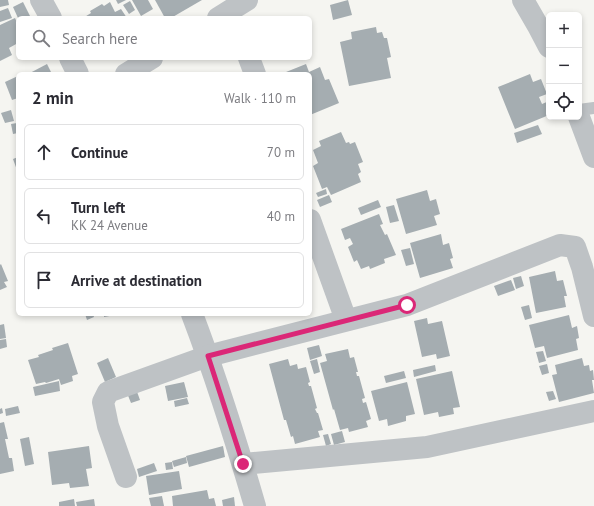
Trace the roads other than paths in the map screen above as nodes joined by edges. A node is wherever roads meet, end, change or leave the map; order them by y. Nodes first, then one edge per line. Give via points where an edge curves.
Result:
1 (523, 0) edge
2 (546, 41) edge
3 (71, 60) edge
4 (149, 60) edge
5 (250, 60) edge
6 (77, 72) edge
7 (129, 72) edge
8 (254, 72) edge
9 (594, 108) edge
10 (582, 110) edge
11 (580, 120) edge
12 (594, 157) edge
13 (312, 226) edge
14 (193, 316) edge
15 (594, 316) edge
16 (346, 320) junction
17 (208, 356) junction
18 (594, 411) edge
19 (243, 464) junction
20 (126, 476) dead end
21 (255, 506) edge

1 - 2 street
3 - 6 street
4 - 7 street
5 - 8 street
9 - 10 lane
11 - 12 street
13 - 16 street
14 - 17 street
15 - 16 street via 575,247 560,245 407,305
16 - 17 street
17 - 19 street
17 - 20 street via 108,392 103,402 108,426
18 - 19 street via 427,447
19 - 21 street

